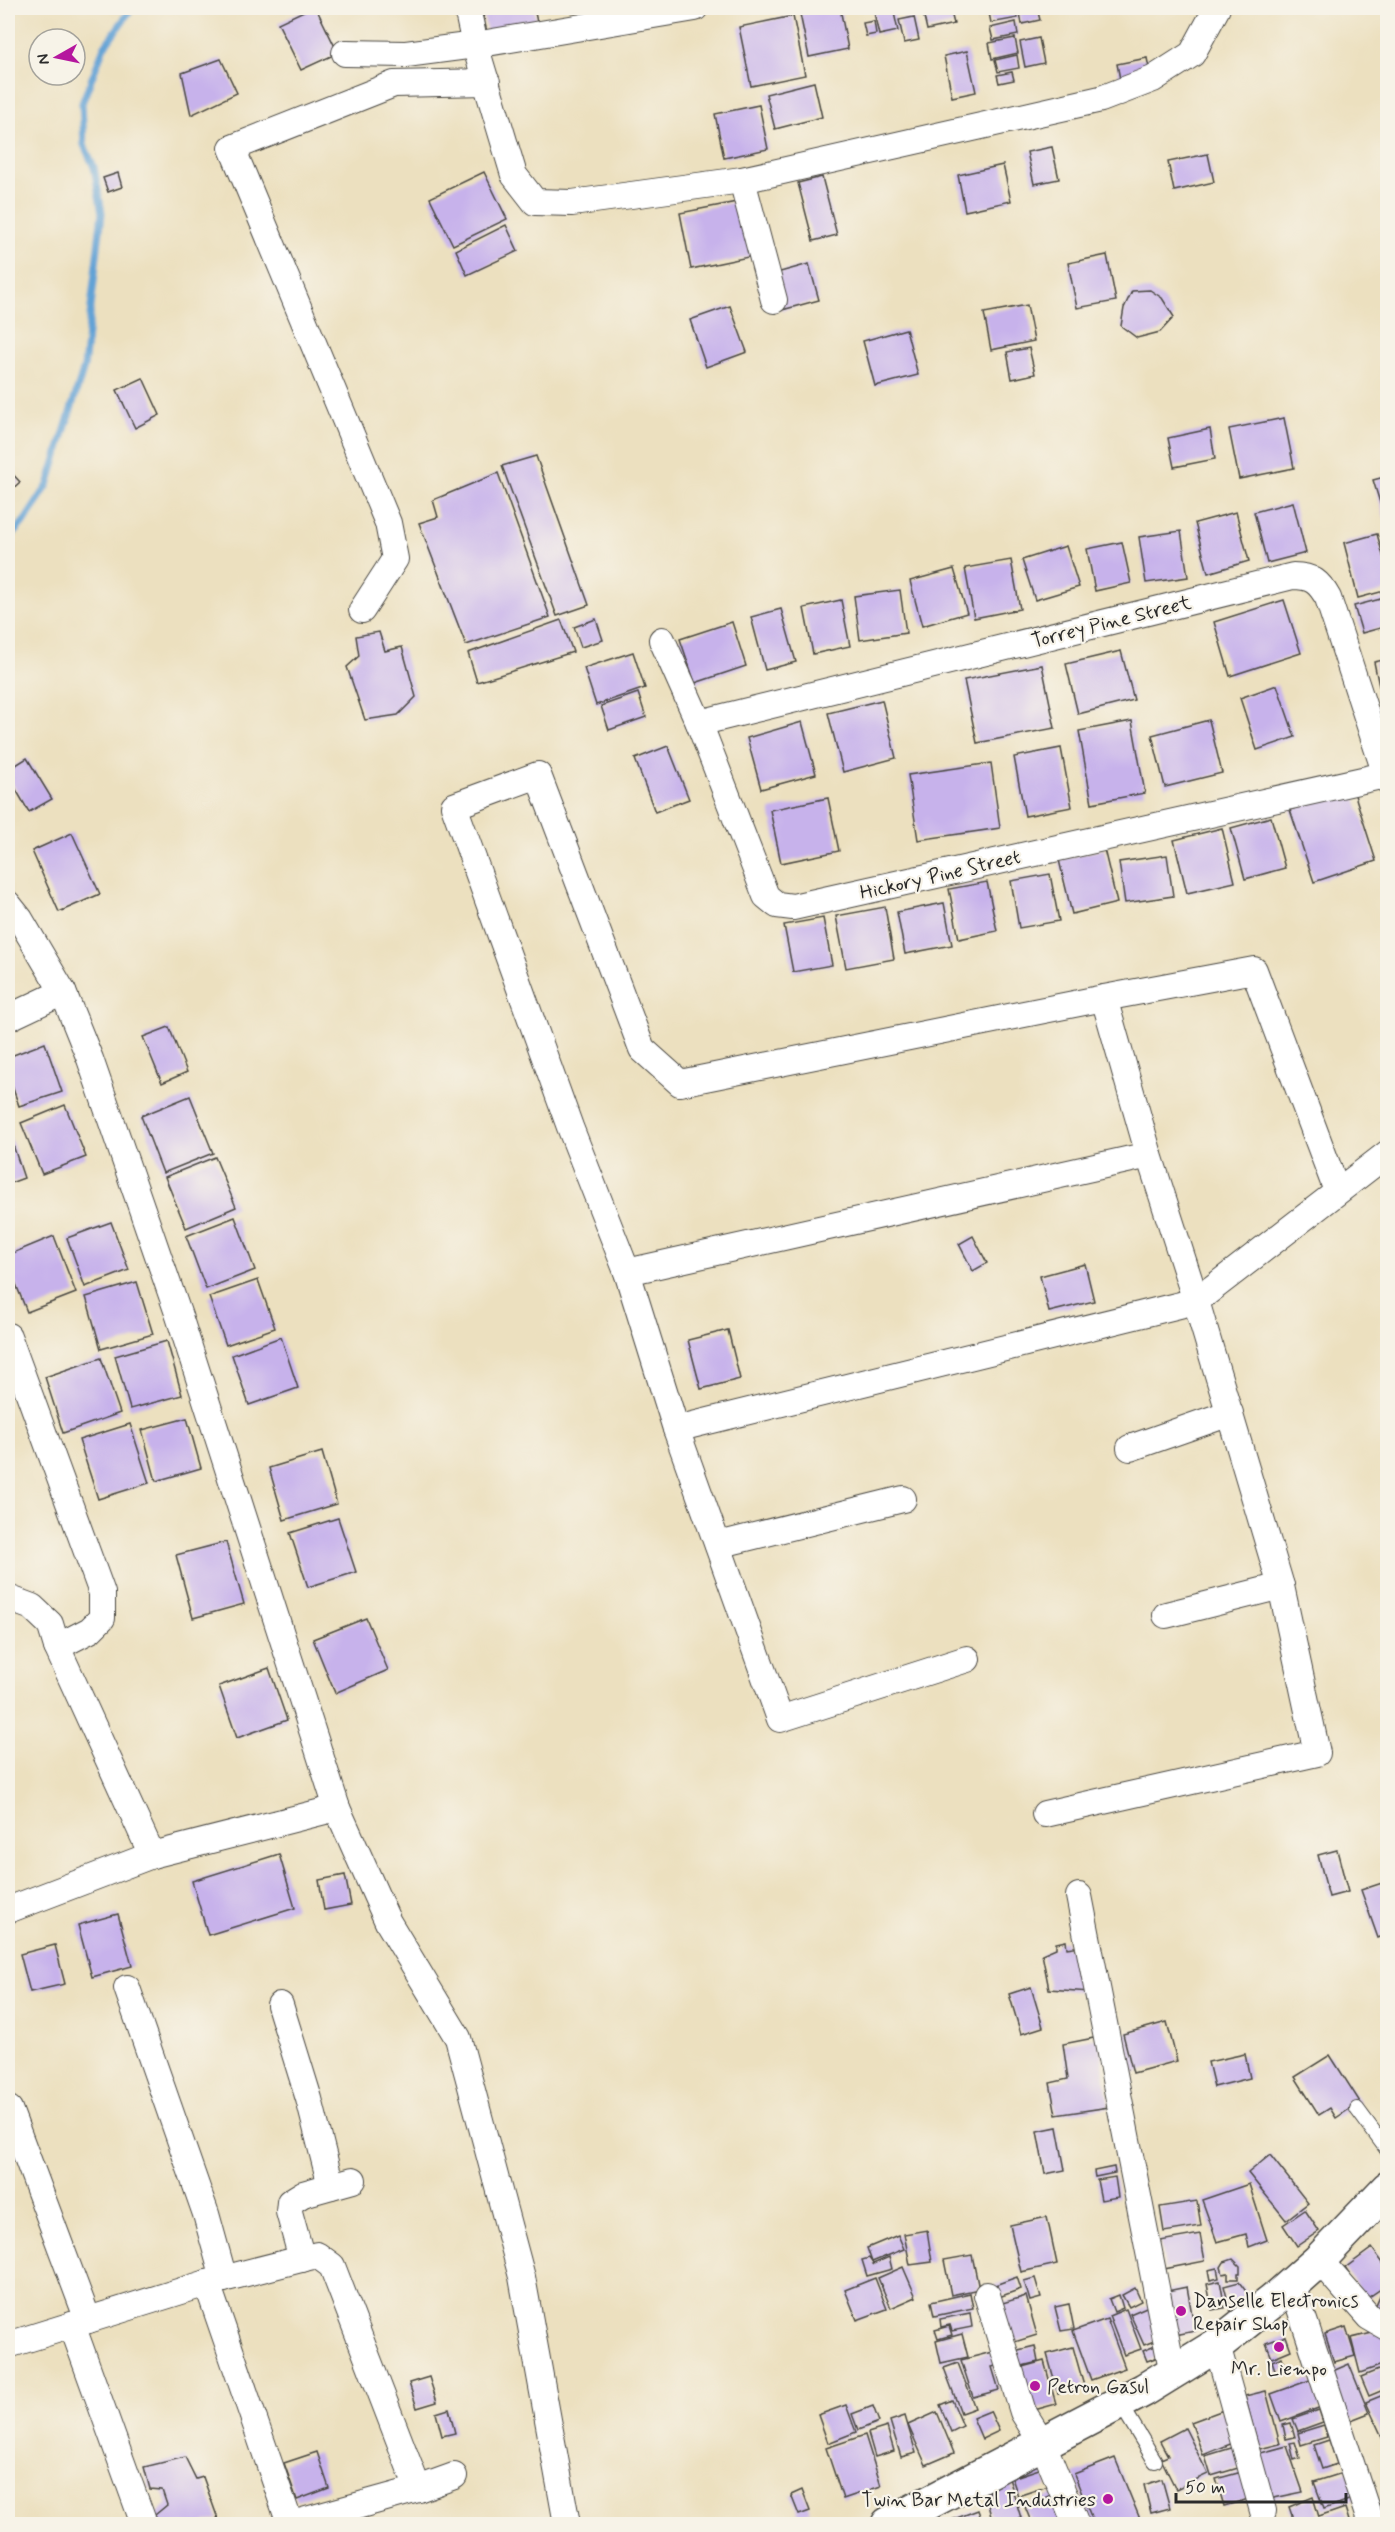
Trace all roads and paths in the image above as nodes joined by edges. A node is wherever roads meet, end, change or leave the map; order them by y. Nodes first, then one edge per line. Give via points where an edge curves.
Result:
1 (467, 8) edge
2 (695, 8) edge
3 (1217, 8) edge
4 (475, 45) junction
5 (345, 53) dead end
6 (486, 82) junction
7 (742, 180) junction
8 (774, 300) dead end
9 (362, 610) dead end
10 (662, 640) dead end
11 (699, 723) junction
12 (1386, 778) edge
13 (8, 904) edge
14 (63, 992) junction
15 (1104, 998) junction
16 (8, 1018) edge
17 (1388, 1153) edge
18 (1149, 1155) junction
19 (1337, 1191) junction
20 (627, 1272) junction
21 (1196, 1301) junction
22 (8, 1336) edge
23 (1230, 1413) junction
24 (676, 1429) junction
25 (1130, 1448) dead end
26 (903, 1499) dead end
27 (717, 1545) junction
28 (1281, 1586) junction
29 (8, 1598) edge
30 (1166, 1615) dead end
31 (57, 1647) junction
32 (967, 1659) dead end
33 (337, 1809) junction
34 (1045, 1814) dead end
35 (152, 1855) junction
36 (1079, 1896) dead end
37 (8, 1910) edge
38 (127, 1988) dead end
39 (280, 2005) dead end
40 (9, 2109) dead end
41 (1357, 2109) dead end
42 (1388, 2151) edge
43 (1388, 2188) edge
44 (302, 2259) junction
45 (1319, 2260) junction
46 (216, 2281) junction
47 (1292, 2284) junction
48 (987, 2295) dead end
49 (80, 2323) junction
50 (1388, 2328) edge
51 (8, 2345) edge
52 (1217, 2345) junction
53 (1173, 2374) junction
54 (1120, 2403) junction
55 (1043, 2444) junction
56 (1155, 2461) dead end
57 (454, 2476) dead end
58 (418, 2489) junction
59 (1263, 2511) dead end
60 (144, 2524) edge
61 (291, 2524) edge
62 (567, 2524) edge
63 (888, 2524) edge
64 (1076, 2524) edge
65 (1371, 2524) edge

1 - 4 street
2 - 4 street
3 - 7 street via 1192,54 1153,79 1101,99
4 - 5 street via 406,54
4 - 6 street
6 - 7 street via 514,175 535,202 572,203
6 - 9 street via 394,84 232,148 388,523 395,558
7 - 8 street
10 - 11 street, Hickory Pine Street
11 - 12 street, Hickory Pine Street via 766,897 777,905 793,907
11 - 12 street, Torrey Pine Street via 1304,576 1314,579 1328,598
13 - 14 street
14 - 16 street
14 - 33 street via 179,1316
15 - 18 street
15 - 19 street via 1254,970
15 - 20 street via 680,1083 642,1049 538,775 454,806
17 - 19 street
18 - 20 street
18 - 21 street
19 - 21 street
20 - 24 street
21 - 23 street
21 - 24 street
22 - 31 street via 102,1593 102,1618 90,1630
23 - 25 street
23 - 28 street
24 - 27 street
26 - 27 street
27 - 32 street via 780,1719
28 - 30 street
28 - 34 street via 1317,1753
29 - 31 street via 32,1607 50,1624
31 - 35 street
33 - 35 street
33 - 62 street via 388,1922 458,2038 522,2277
35 - 37 street
36 - 53 street
38 - 46 street via 206,2214
39 - 44 street via 309,2099 342,2183 303,2194 290,2202 289,2212
40 - 49 street
41 - 42 lane
43 - 45 main road
44 - 46 street
44 - 58 street via 317,2255 332,2266
45 - 47 main road
45 - 50 street via 1369,2318
46 - 49 street
46 - 61 street
47 - 52 main road
47 - 65 street
48 - 55 street via 1023,2412
49 - 51 street
49 - 60 street
52 - 53 main road
52 - 59 street
53 - 54 main road
54 - 55 main road
54 - 56 lane
55 - 63 main road
55 - 64 street
57 - 58 street
58 - 61 street

